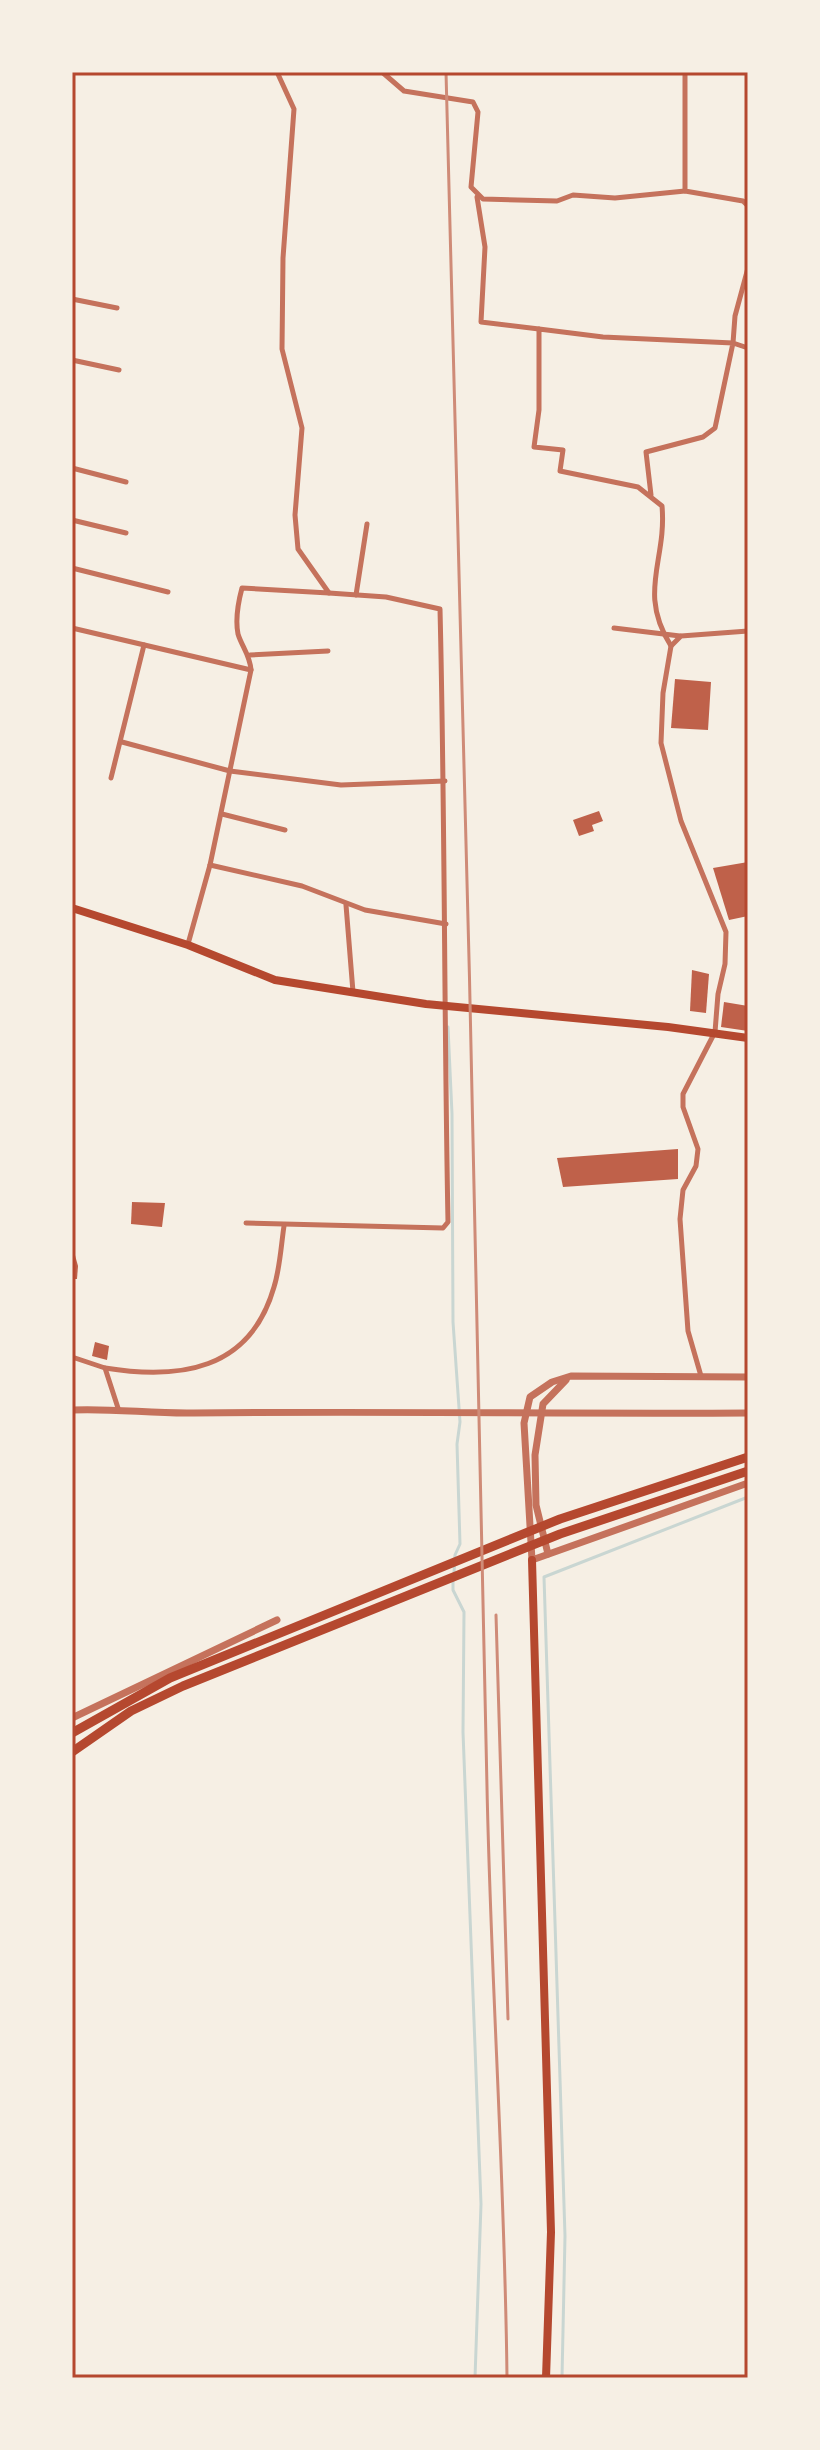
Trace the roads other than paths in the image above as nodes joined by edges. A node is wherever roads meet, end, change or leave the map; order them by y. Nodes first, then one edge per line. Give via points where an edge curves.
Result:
1 (277, 72) edge
2 (382, 72) edge
3 (685, 72) edge
4 (685, 191) junction
5 (477, 197) junction
6 (747, 203) edge
7 (748, 268) edge
8 (72, 299) edge
9 (117, 308) dead end
10 (539, 329) junction
11 (733, 343) junction
12 (748, 348) edge
13 (72, 360) edge
14 (119, 370) dead end
15 (72, 468) edge
16 (126, 482) dead end
17 (651, 495) junction
18 (72, 520) edge
19 (367, 524) dead end
20 (126, 533) dead end
21 (72, 568) edge
22 (168, 592) dead end
23 (329, 593) junction
24 (356, 595) junction
25 (72, 628) edge
26 (614, 628) dead end
27 (748, 631) edge
28 (662, 632) junction
29 (681, 636) junction
30 (144, 645) junction
31 (671, 646) junction
32 (328, 651) dead end
33 (250, 655) junction
34 (251, 670) junction
35 (122, 742) junction
36 (230, 771) junction
37 (111, 778) dead end
38 (445, 781) junction
39 (222, 814) junction
40 (285, 830) dead end
41 (210, 865) junction
42 (346, 905) junction
43 (72, 908) edge
44 (446, 924) junction
45 (188, 945) junction
46 (354, 995) junction
47 (443, 1006) junction
48 (715, 1032) junction
49 (748, 1038) edge
50 (246, 1223) dead end
51 (284, 1226) junction
52 (72, 1357) edge
53 (105, 1368) junction
54 (571, 1376) junction
55 (701, 1376) junction
56 (748, 1377) edge
57 (118, 1408) junction
58 (72, 1410) edge
59 (748, 1413) edge
60 (531, 1455) junction
61 (748, 1457) edge
62 (748, 1471) edge
63 (748, 1483) edge
64 (548, 1554) junction
65 (532, 1560) junction
66 (277, 1620) dead end
67 (72, 1718) edge
68 (72, 1733) edge
69 (72, 1752) edge
70 (546, 2378) edge

1 - 23 street via 294,109 282,349 302,428 295,515 298,549
2 - 5 street via 404,91 473,102 478,112 471,187
3 - 4 street
4 - 5 street via 615,198 573,195 557,201
4 - 6 street
5 - 10 street via 485,247 481,322
7 - 11 street
8 - 9 street
10 - 11 street
10 - 17 street via 534,447 563,450 560,471 638,487
11 - 12 street
11 - 17 street via 715,428 703,437 646,452
13 - 14 street
15 - 16 street
17 - 28 street via 662,506 664,526 654,588 656,623
18 - 20 street
19 - 24 street
21 - 22 street
23 - 24 street
23 - 33 street via 242,588 238,635
24 - 38 street via 440,609
25 - 30 street
26 - 28 street
27 - 29 street
28 - 29 street
28 - 31 street
29 - 31 street
30 - 34 street
30 - 35 street
31 - 48 street via 661,743 681,821 726,932
32 - 33 street
33 - 34 street
34 - 36 street
35 - 36 street
35 - 37 street
36 - 38 street via 341,785
36 - 39 street
38 - 44 street
39 - 40 street
39 - 41 street
41 - 42 street via 302,886
41 - 45 street
42 - 44 street
42 - 46 street
43 - 45 main road
44 - 47 street
45 - 46 main road via 275,980
46 - 47 main road
47 - 48 main road
47 - 51 street via 446,1226
48 - 49 main road
48 - 55 street via 683,1094 698,1149 683,1190 680,1219 688,1331
50 - 51 street
51 - 53 street via 274,1289 256,1324 233,1350 205,1368 134,1373
52 - 53 street
53 - 57 street
54 - 55 street
54 - 60 street via 543,1404
54 - 60 street via 530,1397 524,1423
55 - 56 street
57 - 58 street
57 - 59 street via 188,1414
60 - 64 street
60 - 65 street
61 - 68 main road via 560,1519 170,1678
62 - 69 main road via 560,1534 183,1686 131,1711
63 - 64 street
64 - 65 street
65 - 70 main road via 551,2232
66 - 67 street

